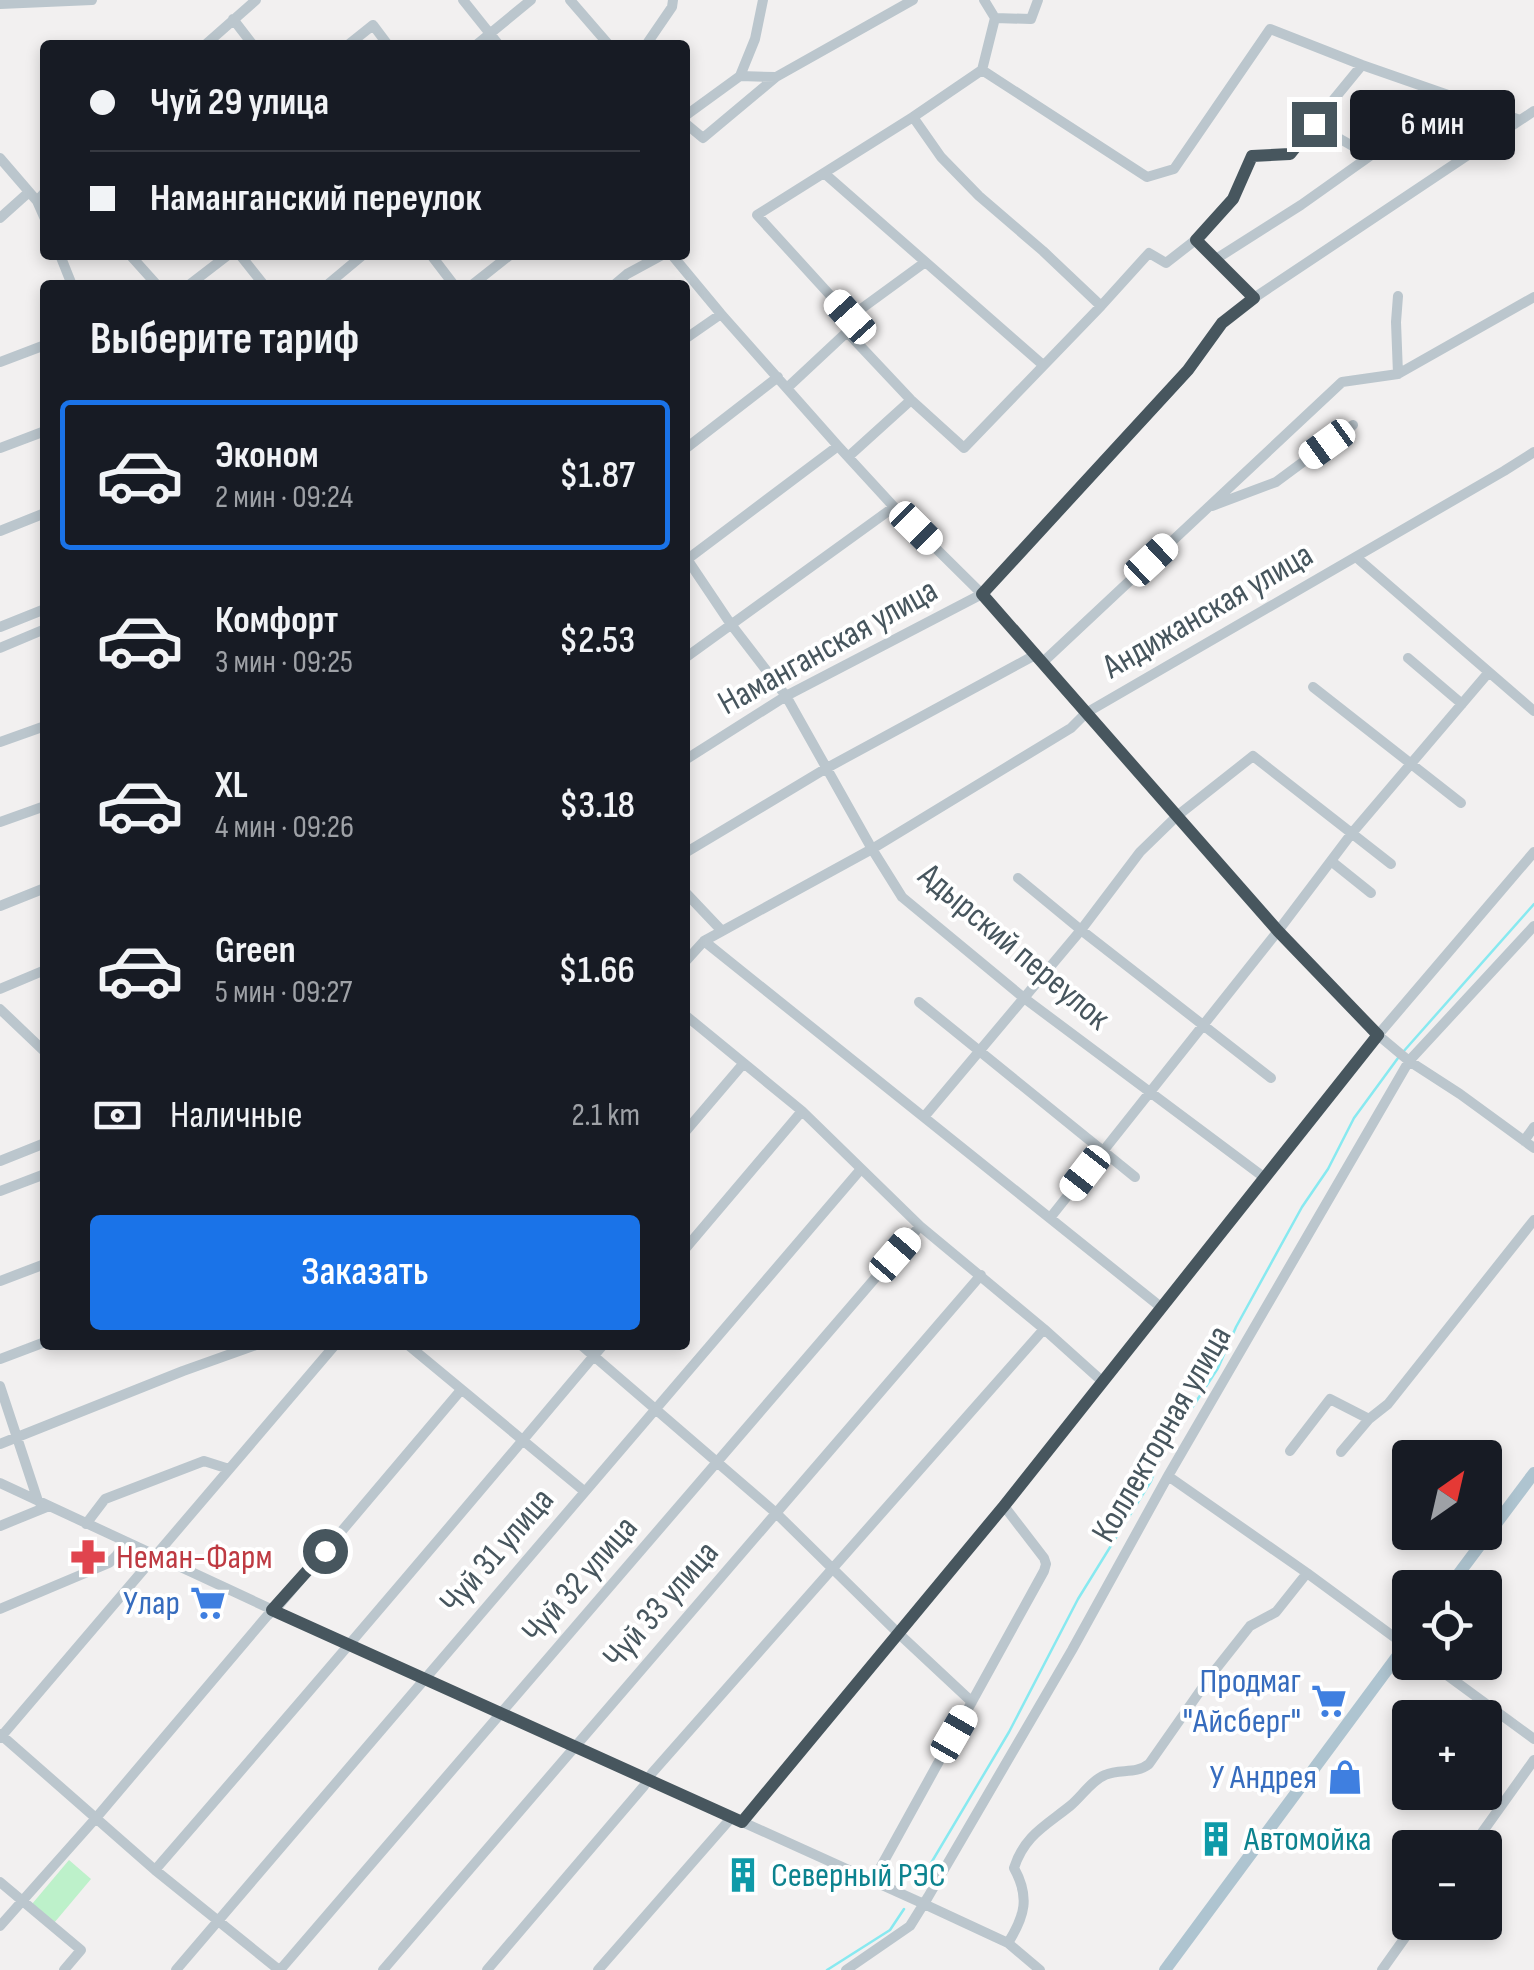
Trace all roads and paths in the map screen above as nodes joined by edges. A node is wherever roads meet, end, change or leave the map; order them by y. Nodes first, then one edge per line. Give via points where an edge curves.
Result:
1 (92, 0) edge
2 (256, 0) edge
3 (463, 0) edge
4 (530, 0) edge
5 (570, 0) edge
6 (673, 0) edge
7 (763, 0) edge
8 (914, 0) edge
9 (984, 0) edge
10 (1038, 0) edge
11 (0, 4) edge
12 (995, 18) junction
13 (233, 20) junction
14 (490, 34) junction
15 (211, 40) edge
16 (250, 40) edge
17 (354, 40) edge
18 (384, 40) edge
19 (482, 40) edge
20 (495, 40) edge
21 (605, 40) edge
22 (649, 40) edge
23 (1362, 65) junction
24 (982, 70) junction
25 (740, 76) junction
26 (776, 77) junction
27 (1534, 111) edge
28 (690, 115) edge
29 (913, 117) junction
30 (1520, 120) junction
31 (690, 124) edge
32 (1314, 124) junction
33 (0, 158) edge
34 (824, 173) junction
35 (37, 195) edge
36 (0, 218) edge
37 (1196, 240) junction
38 (1216, 259) junction
39 (134, 260) edge
40 (222, 260) edge
41 (244, 260) edge
42 (357, 260) edge
43 (435, 260) edge
44 (504, 260) edge
45 (653, 260) edge
46 (676, 260) edge
47 (924, 263) junction
48 (152, 280) edge
49 (196, 280) edge
50 (260, 280) edge
51 (333, 280) edge
52 (450, 280) edge
53 (478, 280) edge
54 (620, 280) edge
55 (1398, 296) dead end
56 (1254, 298) junction
57 (1534, 298) edge
58 (1101, 306) junction
59 (720, 314) junction
60 (850, 317) junction
61 (847, 332) junction
62 (690, 335) edge
63 (40, 347) edge
64 (0, 362) edge
65 (1043, 366) junction
66 (1398, 374) junction
67 (778, 377) junction
68 (787, 388) junction
69 (910, 400) junction
70 (1353, 425) dead end
71 (40, 432) edge
72 (690, 445) edge
73 (838, 446) junction
74 (0, 448) edge
75 (1534, 452) edge
76 (848, 457) junction
77 (894, 506) junction
78 (1205, 509) junction
79 (40, 516) edge
80 (0, 531) edge
81 (690, 556) edge
82 (1356, 558) junction
83 (690, 565) edge
84 (982, 594) junction
85 (40, 611) edge
86 (730, 624) junction
87 (0, 628) edge
88 (40, 631) edge
89 (0, 648) edge
90 (690, 654) edge
91 (1408, 658) dead end
92 (1039, 659) junction
93 (1490, 672) junction
94 (1313, 688) dead end
95 (786, 696) junction
96 (1462, 704) junction
97 (1534, 711) edge
98 (1086, 713) junction
99 (40, 728) edge
100 (0, 742) edge
101 (690, 757) edge
102 (1411, 764) junction
103 (825, 768) junction
104 (1460, 803) dead end
105 (40, 808) edge
106 (1177, 816) junction
107 (0, 822) edge
108 (1352, 833) junction
109 (872, 849) junction
110 (690, 850) edge
111 (1534, 852) edge
112 (1331, 861) junction
113 (1391, 864) dead end
114 (1018, 878) dead end
115 (40, 890) edge
116 (1371, 893) dead end
117 (690, 897) edge
118 (0, 906) edge
119 (1534, 926) edge
120 (1081, 930) junction
121 (722, 931) junction
122 (1278, 931) junction
123 (704, 941) junction
124 (690, 956) edge
125 (40, 972) edge
126 (0, 988) edge
127 (1024, 998) junction
128 (919, 1002) dead end
129 (0, 1009) edge
130 (690, 1018) edge
131 (1204, 1024) junction
132 (1378, 1035) junction
133 (40, 1047) edge
134 (980, 1051) junction
135 (1409, 1062) junction
136 (743, 1064) junction
137 (1271, 1078) dead end
138 (1150, 1093) junction
139 (802, 1111) junction
140 (924, 1117) junction
141 (690, 1126) edge
142 (1534, 1127) edge
143 (40, 1145) edge
144 (1529, 1145) edge
145 (1103, 1151) junction
146 (0, 1160) edge
147 (861, 1169) junction
148 (40, 1176) edge
149 (1135, 1177) dead end
150 (1265, 1178) junction
151 (0, 1191) edge
152 (1050, 1218) junction
153 (1534, 1220) edge
154 (920, 1226) junction
155 (690, 1243) edge
156 (40, 1266) edge
157 (982, 1276) junction
158 (0, 1282) edge
159 (1162, 1308) junction
160 (1044, 1328) junction
161 (40, 1344) edge
162 (242, 1350) edge
163 (329, 1350) edge
164 (414, 1350) edge
165 (587, 1350) edge
166 (599, 1350) edge
167 (594, 1356) junction
168 (0, 1359) edge
169 (1103, 1382) junction
170 (0, 1386) edge
171 (461, 1390) junction
172 (655, 1409) junction
173 (1369, 1419) junction
174 (19, 1438) junction
175 (523, 1439) junction
176 (0, 1444) edge
177 (1290, 1451) dead end
178 (1341, 1452) dead end
179 (717, 1462) junction
180 (229, 1469) junction
181 (1534, 1473) edge
182 (1168, 1476) junction
183 (0, 1482) edge
184 (584, 1492) junction
185 (43, 1504) junction
186 (1004, 1506) junction
187 (776, 1514) junction
188 (86, 1524) junction
189 (0, 1526) edge
190 (124, 1542) junction
191 (154, 1556) junction
192 (832, 1568) junction
193 (1461, 1570) edge
194 (1307, 1573) junction
195 (0, 1609) edge
196 (272, 1610) junction
197 (897, 1632) junction
198 (1392, 1633) edge
199 (350, 1645) junction
200 (1392, 1665) edge
201 (424, 1677) junction
202 (1454, 1680) edge
203 (972, 1702) junction
204 (502, 1713) junction
205 (1, 1736) edge
206 (1534, 1739) edge
207 (576, 1746) junction
208 (1534, 1760) edge
209 (648, 1779) junction
210 (96, 1818) junction
211 (737, 1820) junction
212 (1484, 1830) edge
213 (156, 1870) junction
214 (873, 1881) junction
215 (0, 1882) edge
216 (22, 1900) junction
217 (924, 1904) junction
218 (218, 1922) junction
219 (0, 1926) edge
220 (1403, 1940) edge
221 (1008, 1943) junction
222 (64, 1970) edge
223 (176, 1970) edge
224 (280, 1970) edge
225 (383, 1970) edge
226 (487, 1970) edge
227 (598, 1970) edge
228 (846, 1970) edge
229 (1040, 1970) edge
230 (1165, 1970) edge
231 (1382, 1970) edge

1 - 11 street
2 - 13 street
3 - 14 street
4 - 14 street
5 - 21 street
6 - 22 street
7 - 25 street
8 - 26 street
9 - 12 street
10 - 12 street via 1032,19
12 - 24 street
13 - 15 street
13 - 16 street
14 - 19 street
14 - 20 street
17 - 18 street via 373,25
23 - 24 street via 1270,28 1174,168 1147,177
23 - 30 street
23 - 32 street
24 - 29 street
25 - 26 street
25 - 28 street
26 - 31 street via 704,138
27 - 30 street, Наманганская улица
29 - 34 street
29 - 58 street via 979,196
30 - 56 street, Наманганская улица
32 - 37 street via 1290,154 1252,156 1233,199
32 - 38 street via 1370,156
33 - 35 street
34 - 47 street
34 - 60 street via 757,215
35 - 36 street
37 - 38 street
37 - 58 street via 1166,263 1149,253
38 - 56 street
39 - 48 street
40 - 49 street
41 - 50 street
42 - 51 street
43 - 52 street
44 - 53 street
45 - 54 street
46 - 59 street
47 - 60 street
47 - 65 street
55 - 66 street
56 - 84 street, Наманганская улица via 1222,323 1188,370
57 - 66 street
58 - 65 street
59 - 62 street
59 - 67 street
60 - 61 street
61 - 68 street
61 - 69 street
63 - 64 street
65 - 69 street via 964,448
66 - 78 street via 1342,382
67 - 68 street
67 - 72 street
68 - 73 street
69 - 76 street
70 - 78 street via 1276,482
71 - 74 street
73 - 76 street
73 - 81 street
75 - 82 street, Андижанская улица
76 - 77 street
77 - 84 street
77 - 86 street
78 - 92 street
79 - 80 street
82 - 93 street
82 - 98 street, Андижанская улица
83 - 86 street, Адырский переулок
84 - 92 street
84 - 95 street, Наманганская улица
85 - 87 street
86 - 90 street
86 - 95 street, Адырский переулок
88 - 89 street
91 - 96 street
92 - 98 street
92 - 103 street
93 - 96 street
93 - 97 street
94 - 102 street
95 - 101 street, Наманганская улица
95 - 103 street, Адырский переулок
96 - 102 street
98 - 106 street
98 - 109 street, Андижанская улица
99 - 100 street
102 - 104 street
102 - 108 street
103 - 109 street, Адырский переулок
103 - 110 street
105 - 107 street
106 - 108 street via 1253,756
106 - 120 street via 1140,852
106 - 122 street
108 - 112 street
108 - 113 street
109 - 121 street, Андижанская улица
109 - 127 street, Адырский переулок via 902,898
111 - 132 street
112 - 116 street
112 - 122 street
114 - 120 street
115 - 118 street
117 - 121 street
119 - 135 street, Коллекторная улица
120 - 127 street
120 - 131 street
121 - 123 street, Андижанская улица
122 - 131 street
122 - 132 street
123 - 124 street, Андижанская улица
123 - 140 street
125 - 126 street
127 - 134 street
127 - 138 street, Адырский переулок
128 - 134 street
129 - 133 street
130 - 136 street
131 - 137 street
131 - 138 street
132 - 135 street
132 - 150 street
134 - 140 street
134 - 145 street
135 - 144 street
135 - 182 street, Коллекторная улица
136 - 139 street
136 - 141 street
138 - 145 street
138 - 150 street, Адырский переулок
139 - 147 street
139 - 155 street
140 - 152 street
142 - 144 street
143 - 146 street
145 - 149 street
145 - 152 street
147 - 154 street
147 - 172 street, Чуй 31 улица
148 - 151 street
150 - 159 street
152 - 159 street
153 - 173 street via 1388,1404
154 - 157 street
154 - 179 street, Чуй 32 улица
156 - 158 street
157 - 160 street
157 - 187 street, Чуй 33 улица
159 - 169 street
160 - 169 street
160 - 192 street
161 - 168 street
162 - 174 street
163 - 180 street
164 - 171 street
165 - 167 street
166 - 167 street
167 - 172 street
167 - 175 street
169 - 186 street
170 - 174 street
171 - 175 street
171 - 196 street
172 - 179 street
172 - 184 street, Чуй 31 улица
173 - 177 street via 1330,1399
173 - 178 street
174 - 176 street
174 - 185 street
175 - 184 street
175 - 199 street
179 - 187 street
179 - 204 street, Чуй 32 улица
180 - 188 street via 204,1461 104,1498
180 - 191 street
181 - 193 main road
182 - 194 street
182 - 217 street, Коллекторная улица
183 - 185 street
184 - 201 street, Чуй 31 улица
185 - 188 street
185 - 189 street
186 - 197 street
186 - 203 street via 1046,1564
187 - 192 street
187 - 207 street, Чуй 33 улица
188 - 190 street
190 - 191 street
190 - 195 street via 109,1563
191 - 196 street
191 - 205 street
192 - 197 street
192 - 209 street
194 - 198 street
194 - 221 street via 1276,1612 1250,1626 1149,1764 1102,1775 1018,1853 1014,1868 1025,1902
196 - 199 street
196 - 210 street
197 - 203 street
197 - 211 street
199 - 201 street
199 - 213 street
200 - 230 main road
201 - 204 street
201 - 218 street, Чуй 31 улица
202 - 206 street
203 - 214 street
204 - 207 street
204 - 224 street, Чуй 32 улица
205 - 210 street
207 - 209 street
207 - 225 street, Чуй 33 улица
208 - 212 street
209 - 211 street
209 - 226 street
210 - 213 street
210 - 216 street
211 - 214 street
211 - 227 street
213 - 218 street
214 - 217 street
215 - 216 street
216 - 219 street
216 - 222 street via 81,1950
217 - 221 street
217 - 228 street, Коллекторная улица via 910,1926
218 - 223 street, Чуй 31 улица
218 - 224 street
220 - 231 street
221 - 229 street

